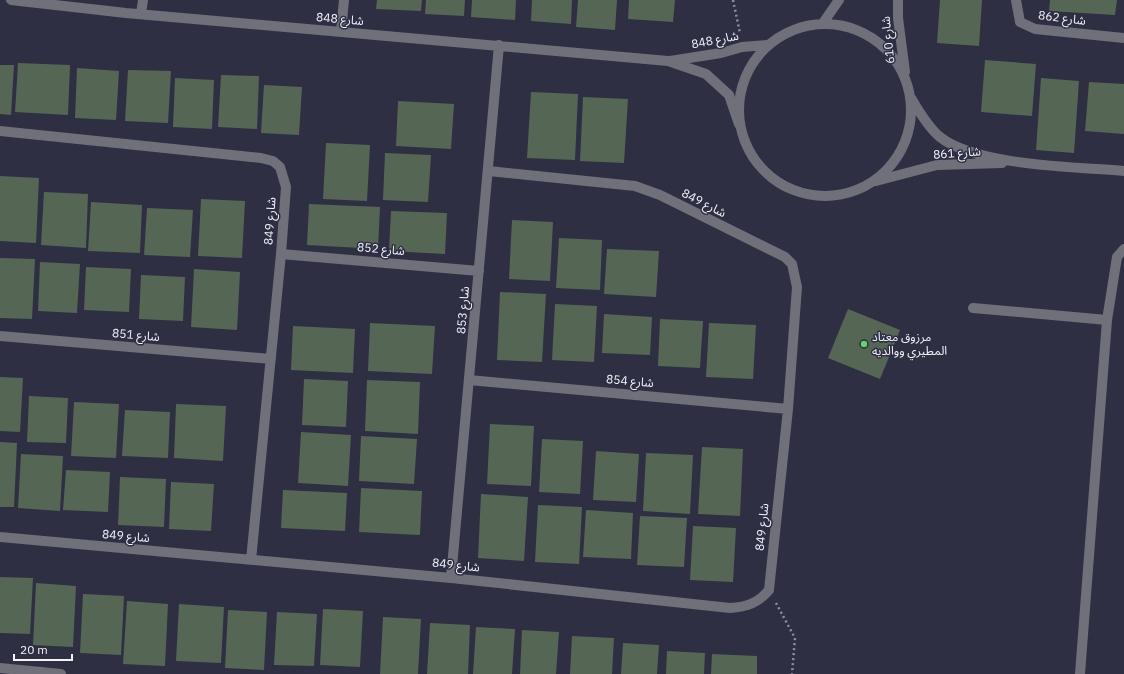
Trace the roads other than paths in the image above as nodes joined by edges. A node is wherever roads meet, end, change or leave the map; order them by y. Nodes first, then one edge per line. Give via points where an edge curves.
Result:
1 (11, 0) edge
2 (143, 0) edge
3 (344, 0) edge
4 (839, 0) edge
5 (898, 0) edge
6 (1016, 0) edge
7 (141, 14) junction
8 (823, 23) junction
9 (341, 32) junction
10 (1124, 38) edge
11 (499, 45) junction
12 (767, 45) junction
13 (668, 61) junction
14 (905, 76) junction
15 (911, 98) junction
16 (739, 124) junction
17 (0, 132) edge
18 (1022, 162) junction
19 (488, 171) junction
20 (1124, 171) edge
21 (871, 182) junction
22 (1124, 249) edge
23 (281, 254) junction
24 (479, 270) junction
25 (973, 308) dead end
26 (1107, 320) junction
27 (0, 336) edge
28 (271, 359) junction
29 (469, 380) junction
30 (788, 409) junction
31 (0, 537) edge
32 (250, 560) junction
33 (451, 578) junction
34 (0, 668) edge
35 (61, 674) edge
36 (1080, 674) edge

1 - 7 street, شارع 848
2 - 7 street
3 - 9 street
4 - 8 street
5 - 14 street, شارع 610
6 - 10 street, شارع 862 via 1020,22 1035,29
7 - 9 street, شارع 848
8 - 12 street via 803,26
8 - 14 street via 849,26 872,37 892,54
9 - 11 street, شارع 848
11 - 13 street, شارع 848
11 - 19 street, شارع 853
12 - 13 street, شارع 848 via 742,47
12 - 16 street via 753,62 743,81 739,102
13 - 16 street, شارع 848 via 706,74 728,95
14 - 15 street
15 - 18 street, شارع 861 via 940,137 969,153
15 - 21 street via 912,118 899,155 887,170
16 - 21 street, شارع 848 via 756,163 772,178 790,189 810,195 831,196 852,192
17 - 23 street, شارع 849 via 261,158 273,162 280,167 286,187
18 - 20 street, شارع 861
18 - 21 street, شارع 861 via 937,165
19 - 24 street, شارع 853
19 - 30 street, شارع 849 via 636,186 660,195 785,257 792,264 797,286
22 - 26 street via 1117,257
23 - 24 street, شارع 852
23 - 28 street, شارع 849
24 - 29 street, شارع 853
25 - 26 street
26 - 36 street
27 - 28 street, شارع 851
28 - 32 street, شارع 849
29 - 30 street, شارع 854
29 - 33 street, شارع 853
30 - 33 street, شارع 849 via 768,590 754,603 745,607 730,608
31 - 32 street, شارع 849
32 - 33 street, شارع 849
34 - 35 street

